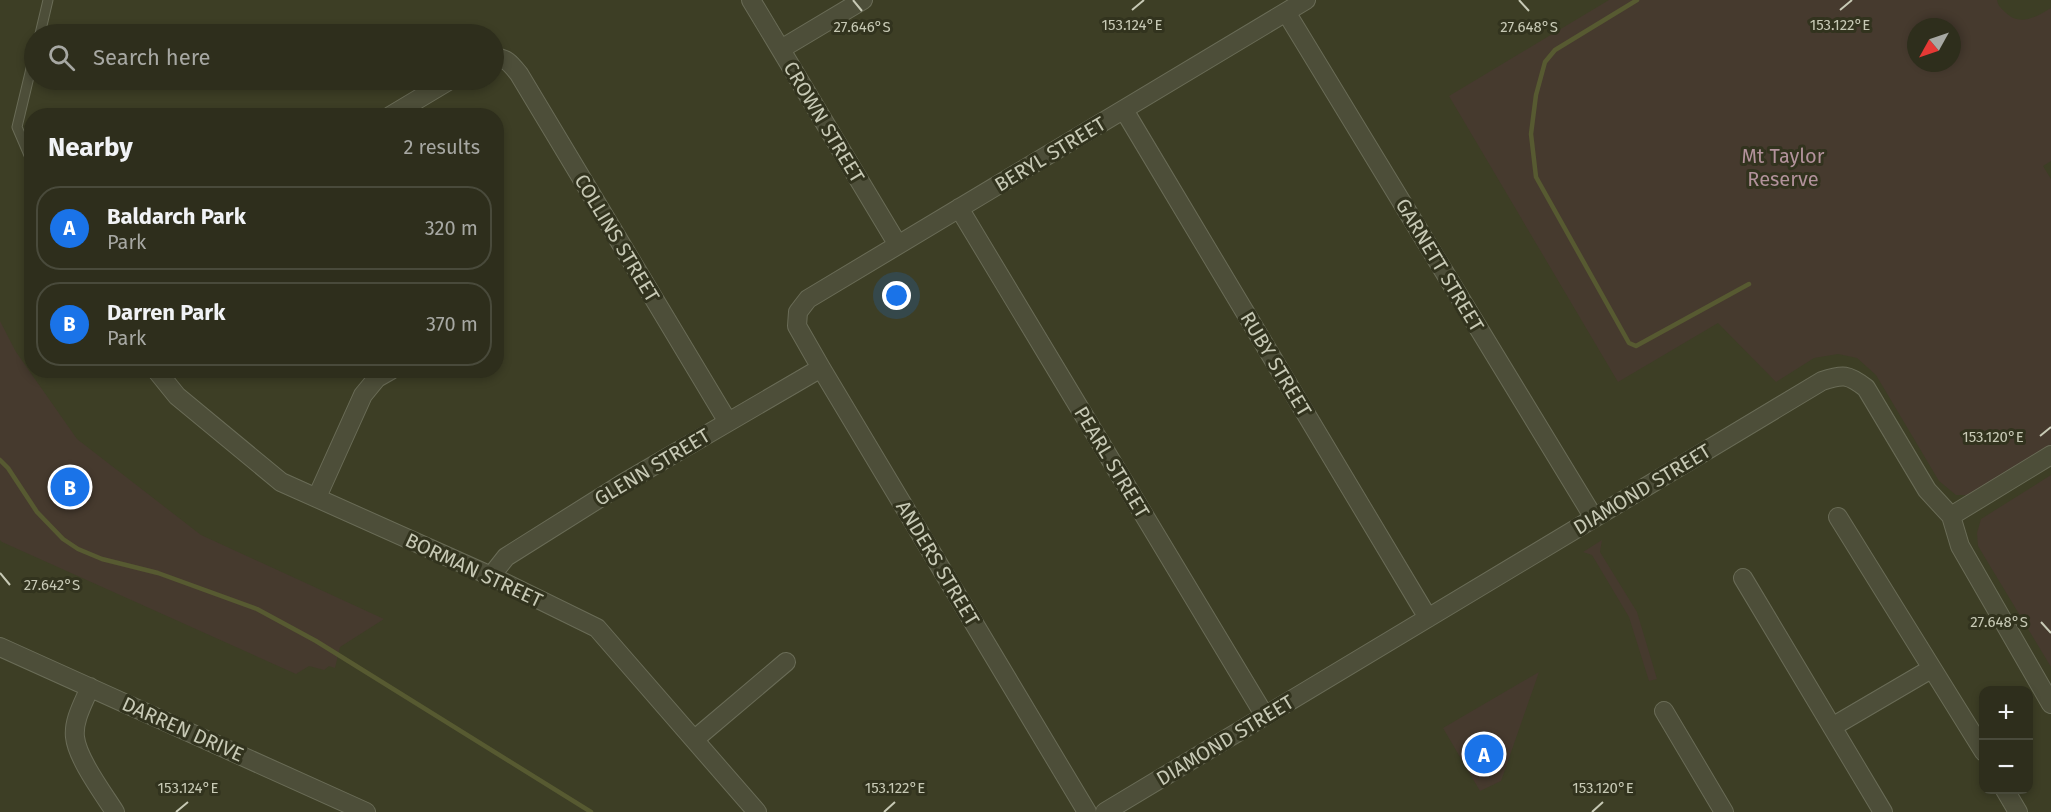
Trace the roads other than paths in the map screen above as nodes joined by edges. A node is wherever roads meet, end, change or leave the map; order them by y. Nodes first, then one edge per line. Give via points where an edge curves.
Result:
1 (48, 0) edge
2 (751, 0) edge
3 (863, 0) edge
4 (1306, 0) edge
5 (1286, 12) junction
6 (42, 24) edge
7 (781, 49) junction
8 (504, 60) edge
9 (26, 90) edge
10 (433, 90) edge
11 (403, 108) edge
12 (1124, 110) junction
13 (24, 143) edge
14 (959, 208) junction
15 (898, 245) junction
16 (798, 312) joint
17 (821, 368) junction
18 (162, 378) edge
19 (377, 378) edge
20 (728, 422) junction
21 (2051, 455) edge
22 (317, 497) junction
23 (1951, 516) junction
24 (1838, 517) dead end
25 (1594, 518) junction
26 (491, 576) junction
27 (1743, 578) dead end
28 (1428, 618) junction
29 (0, 647) edge
30 (786, 662) dead end
31 (1931, 669) junction
32 (90, 687) junction
33 (2051, 704) edge
34 (1664, 711) dead end
35 (1265, 716) junction
36 (1832, 727) junction
37 (695, 739) junction
38 (1979, 745) edge
39 (2008, 794) edge
40 (115, 812) edge
41 (366, 812) edge
42 (757, 812) edge
43 (1087, 812) edge
44 (1105, 812) edge
45 (1724, 812) edge
46 (1882, 812) edge
47 (2018, 812) edge

1 - 6 lane
2 - 7 street, CROWN STREET
3 - 7 street
4 - 5 street, BERYL STREET
5 - 12 street, BERYL STREET
5 - 25 street, GARNETT STREET
7 - 15 street, CROWN STREET
8 - 20 street, COLLINS STREET via 519,74
9 - 13 lane via 17,127
10 - 11 street
12 - 14 street, BERYL STREET
12 - 28 street, RUBY STREET
14 - 15 street, BERYL STREET
14 - 35 street, PEARL STREET
15 - 16 street, BERYL STREET via 808,299
16 - 17 street, ANDERS STREET via 797,326
17 - 20 street, GLENN STREET
17 - 43 street, ANDERS STREET
18 - 22 street, BORMAN STREET via 177,396 281,482
19 - 22 street via 363,394
20 - 26 street, GLENN STREET via 506,558
21 - 23 street
22 - 26 street, BORMAN STREET
23 - 25 street, DIAMOND STREET via 1926,490 1866,388 1841,375 1822,381
23 - 33 street, DIAMOND STREET via 1960,546
24 - 31 street
25 - 28 street, DIAMOND STREET
26 - 37 street, BORMAN STREET via 597,628
27 - 36 street
28 - 35 street, DIAMOND STREET
29 - 32 street, DARREN DRIVE
30 - 37 street
31 - 36 street
31 - 38 street
32 - 40 street via 74,736 80,754
32 - 41 street, DARREN DRIVE
34 - 45 street
35 - 44 street, DIAMOND STREET
36 - 46 street
37 - 42 street, BORMAN STREET
39 - 47 street

